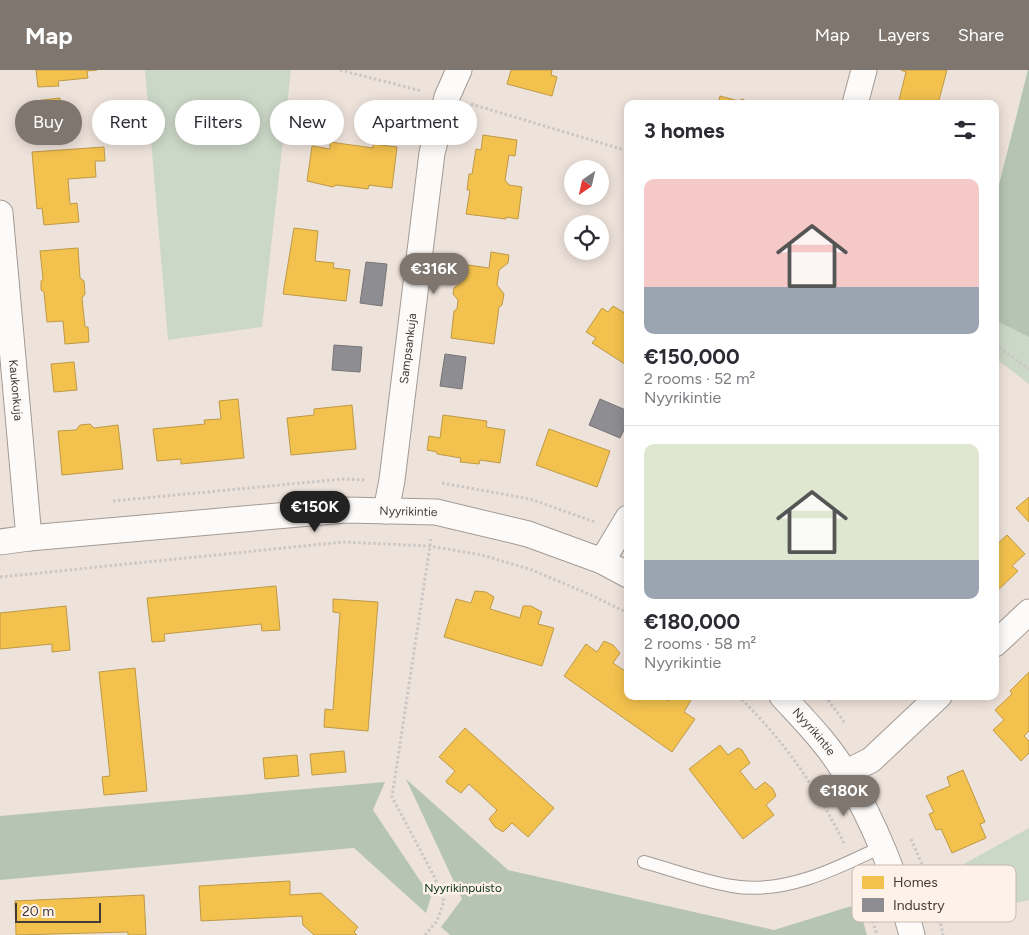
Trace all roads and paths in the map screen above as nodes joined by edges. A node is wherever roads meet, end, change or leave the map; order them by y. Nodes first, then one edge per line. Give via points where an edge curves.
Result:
1 (340, 70) edge
2 (459, 70) edge
3 (864, 70) edge
4 (447, 97) junction
5 (857, 100) edge
6 (624, 150) edge
7 (0, 213) edge
8 (999, 348) edge
9 (1029, 369) edge
10 (442, 483) dead end
11 (386, 511) junction
12 (436, 512) junction
13 (624, 525) edge
14 (29, 538) junction
15 (0, 542) edge
16 (429, 546) junction
17 (602, 561) junction
18 (624, 574) edge
19 (0, 577) edge
20 (624, 612) edge
21 (1029, 612) edge
22 (999, 640) edge
23 (742, 700) edge
24 (786, 700) edge
25 (935, 700) edge
26 (845, 772) junction
27 (881, 846) junction
28 (852, 861) junction
29 (644, 862) dead end
30 (853, 865) edge
31 (888, 865) edge
32 (873, 922) edge
33 (909, 922) edge
34 (425, 935) edge
35 (878, 935) edge
36 (912, 935) edge

1 - 4 path
2 - 4 street, Sampsankuja
3 - 5 street
4 - 6 path
4 - 11 street, Sampsankuja via 432,153
7 - 14 street, Kaukonkuja
8 - 9 path
10 - 12 path
11 - 12 street, Nyyrikintie
11 - 14 street, Nyyrikintie via 345,510
12 - 16 path
12 - 17 street, Nyyrikintie via 528,534
13 - 17 street
14 - 15 street, Nyyrikintie
16 - 19 path via 343,542
16 - 20 path via 482,555 532,570 591,594
16 - 34 path via 392,797 444,901 438,922
17 - 18 street, Nyyrikintie
21 - 22 street
23 - 28 path via 790,752 831,817
24 - 26 street, Nyyrikintie
25 - 26 street via 871,760
26 - 27 street, Nyyrikintie
27 - 28 lane
27 - 31 street, Nyyrikintie
28 - 29 lane via 803,879 767,887 732,886
28 - 30 path
32 - 35 path
33 - 36 street, Nyyrikintie

